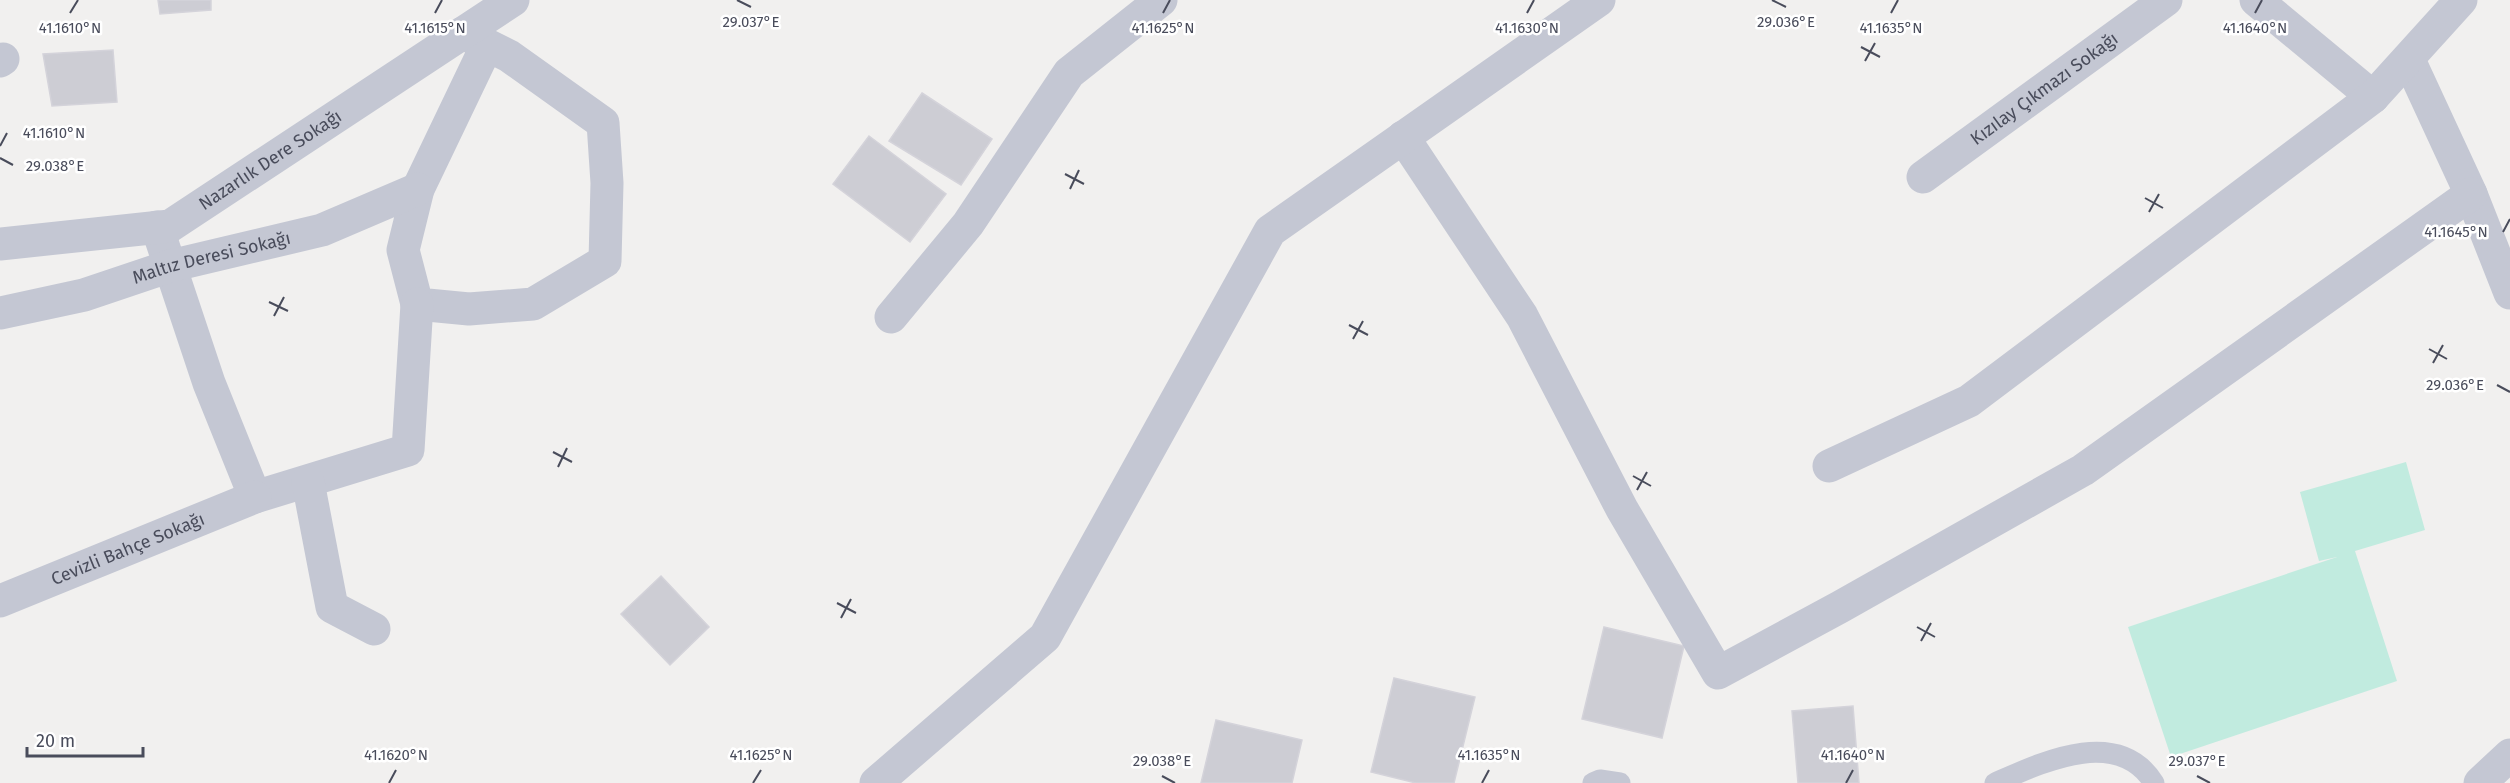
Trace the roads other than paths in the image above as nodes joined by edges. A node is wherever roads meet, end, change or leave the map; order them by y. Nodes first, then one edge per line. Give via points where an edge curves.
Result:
1 (513, 0) edge
2 (1161, 0) edge
3 (1599, 0) edge
4 (2166, 0) edge
5 (2256, 0) edge
6 (2461, 0) edge
7 (475, 39) junction
8 (2409, 60) junction
9 (2373, 98) junction
10 (1403, 137) junction
11 (1923, 177) dead end
12 (418, 189) junction
13 (2471, 194) junction
14 (156, 227) junction
15 (0, 244) edge
16 (170, 266) junction
17 (2510, 293) edge
18 (417, 304) junction
19 (0, 313) edge
20 (891, 317) dead end
21 (1829, 466) dead end
22 (308, 482) junction
23 (255, 497) junction
24 (0, 601) edge
25 (374, 629) dead end
26 (2510, 755) edge
27 (876, 783) edge
28 (1593, 783) edge
29 (1620, 783) edge
30 (1995, 783) edge
31 (2154, 783) edge
32 (2480, 783) edge

1 - 7 street, Nazarlık Dere Sokağı
2 - 20 street via 1069,73 968,224
3 - 10 street
4 - 11 street, Kızılay Çıkmazı Sokağı
5 - 9 street
6 - 8 street
7 - 12 street
7 - 14 street, Nazarlık Dere Sokağı via 170,226
7 - 18 street via 509,56 603,123 607,183 605,261 533,304 469,309
8 - 9 street
8 - 13 street
9 - 21 street via 1969,401
10 - 13 street via 1522,316 1622,509 1718,673 2083,470
10 - 27 street via 1270,231 1045,637
12 - 16 street, Maltız Deresi Sokağı via 322,230
12 - 18 street via 403,250
13 - 17 street
14 - 15 street, Nazarlık Dere Sokağı
14 - 16 street
16 - 19 street, Maltız Deresi Sokağı via 84,295
16 - 23 street via 209,383
18 - 22 street, Cevizli Bahçe Sokağı via 408,450
22 - 23 street, Cevizli Bahçe Sokağı
22 - 25 street via 332,607
23 - 24 street, Cevizli Bahçe Sokağı
26 - 32 street
28 - 29 lane
30 - 31 lane via 2082,752 2121,754

